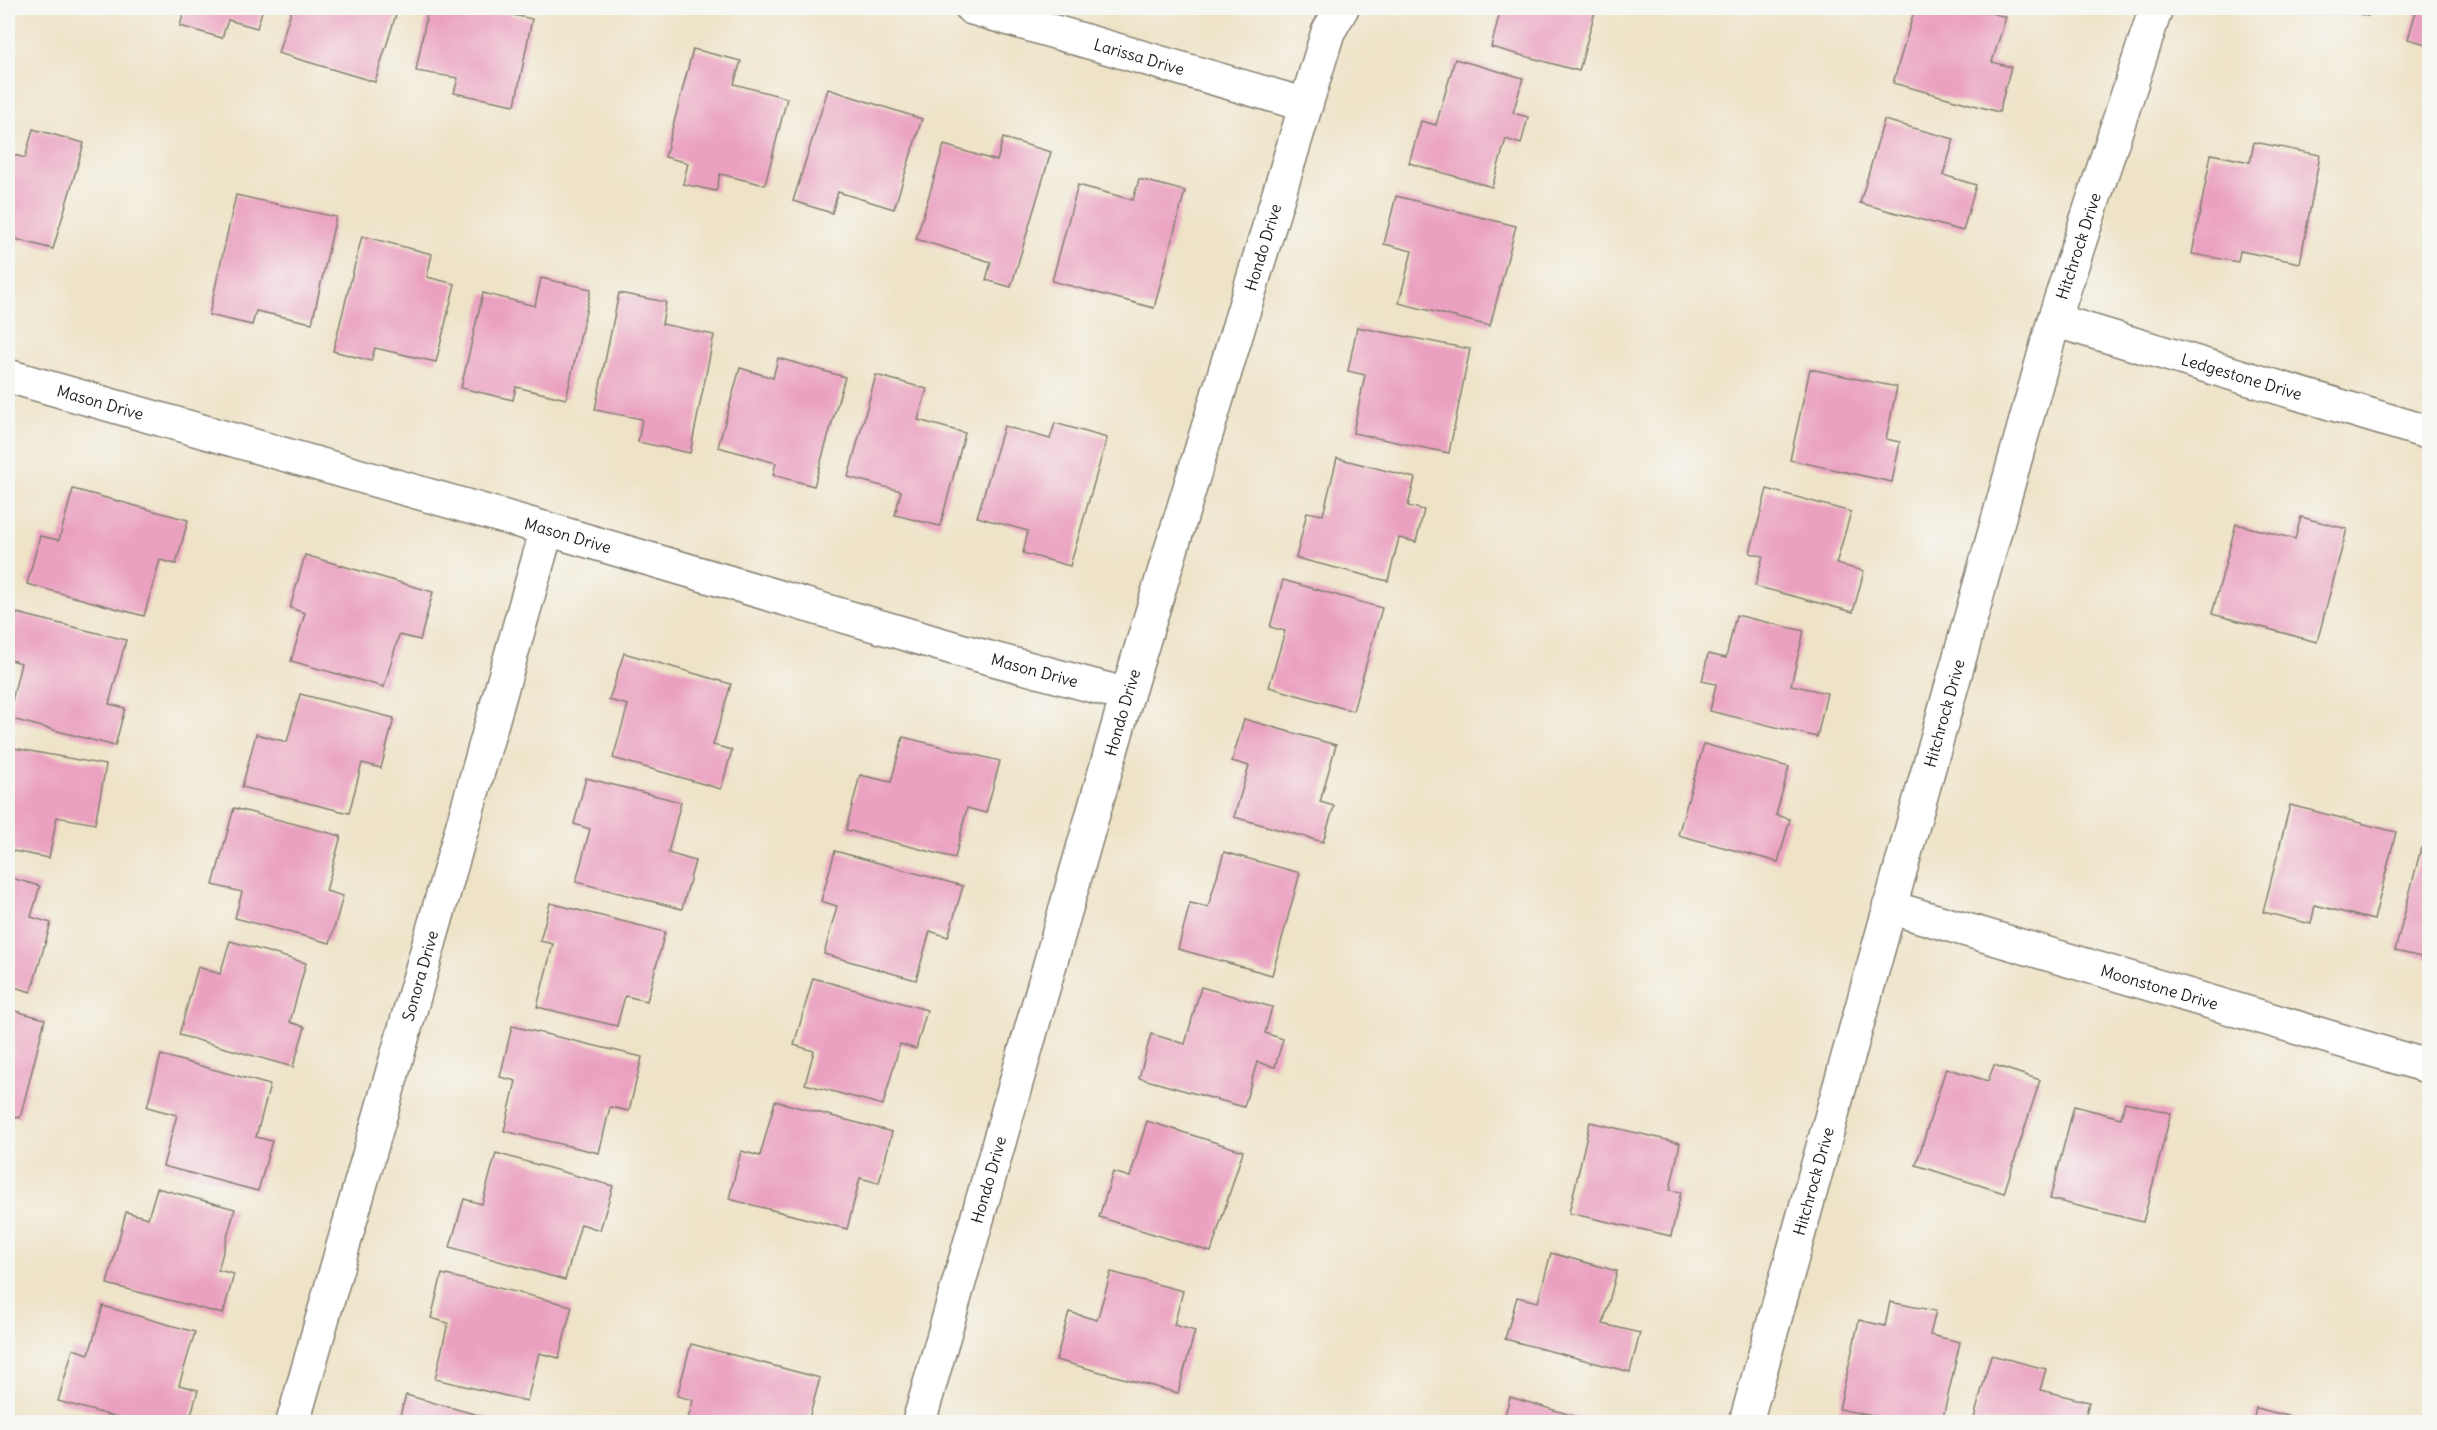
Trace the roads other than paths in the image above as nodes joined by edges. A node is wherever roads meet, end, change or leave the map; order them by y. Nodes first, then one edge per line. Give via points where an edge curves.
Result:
1 (972, 8) edge
2 (1342, 8) edge
3 (2156, 8) edge
4 (1306, 105) junction
5 (2054, 320) junction
6 (8, 376) edge
7 (2430, 433) edge
8 (547, 529) junction
9 (1128, 695) junction
10 (1889, 908) junction
11 (2430, 1067) edge
12 (294, 1422) edge
13 (919, 1422) edge
14 (1746, 1422) edge

1 - 4 street, Larissa Drive
2 - 4 street, Hondo Drive via 1328,32
3 - 5 street, Hitchrock Drive
4 - 9 street, Hondo Drive
5 - 7 street, Ledgestone Drive
5 - 10 street, Hitchrock Drive
6 - 8 street, Mason Drive
8 - 9 street, Mason Drive
8 - 12 street, Sonora Drive
9 - 13 street, Hondo Drive
10 - 11 street, Moonstone Drive
10 - 14 street, Hitchrock Drive

